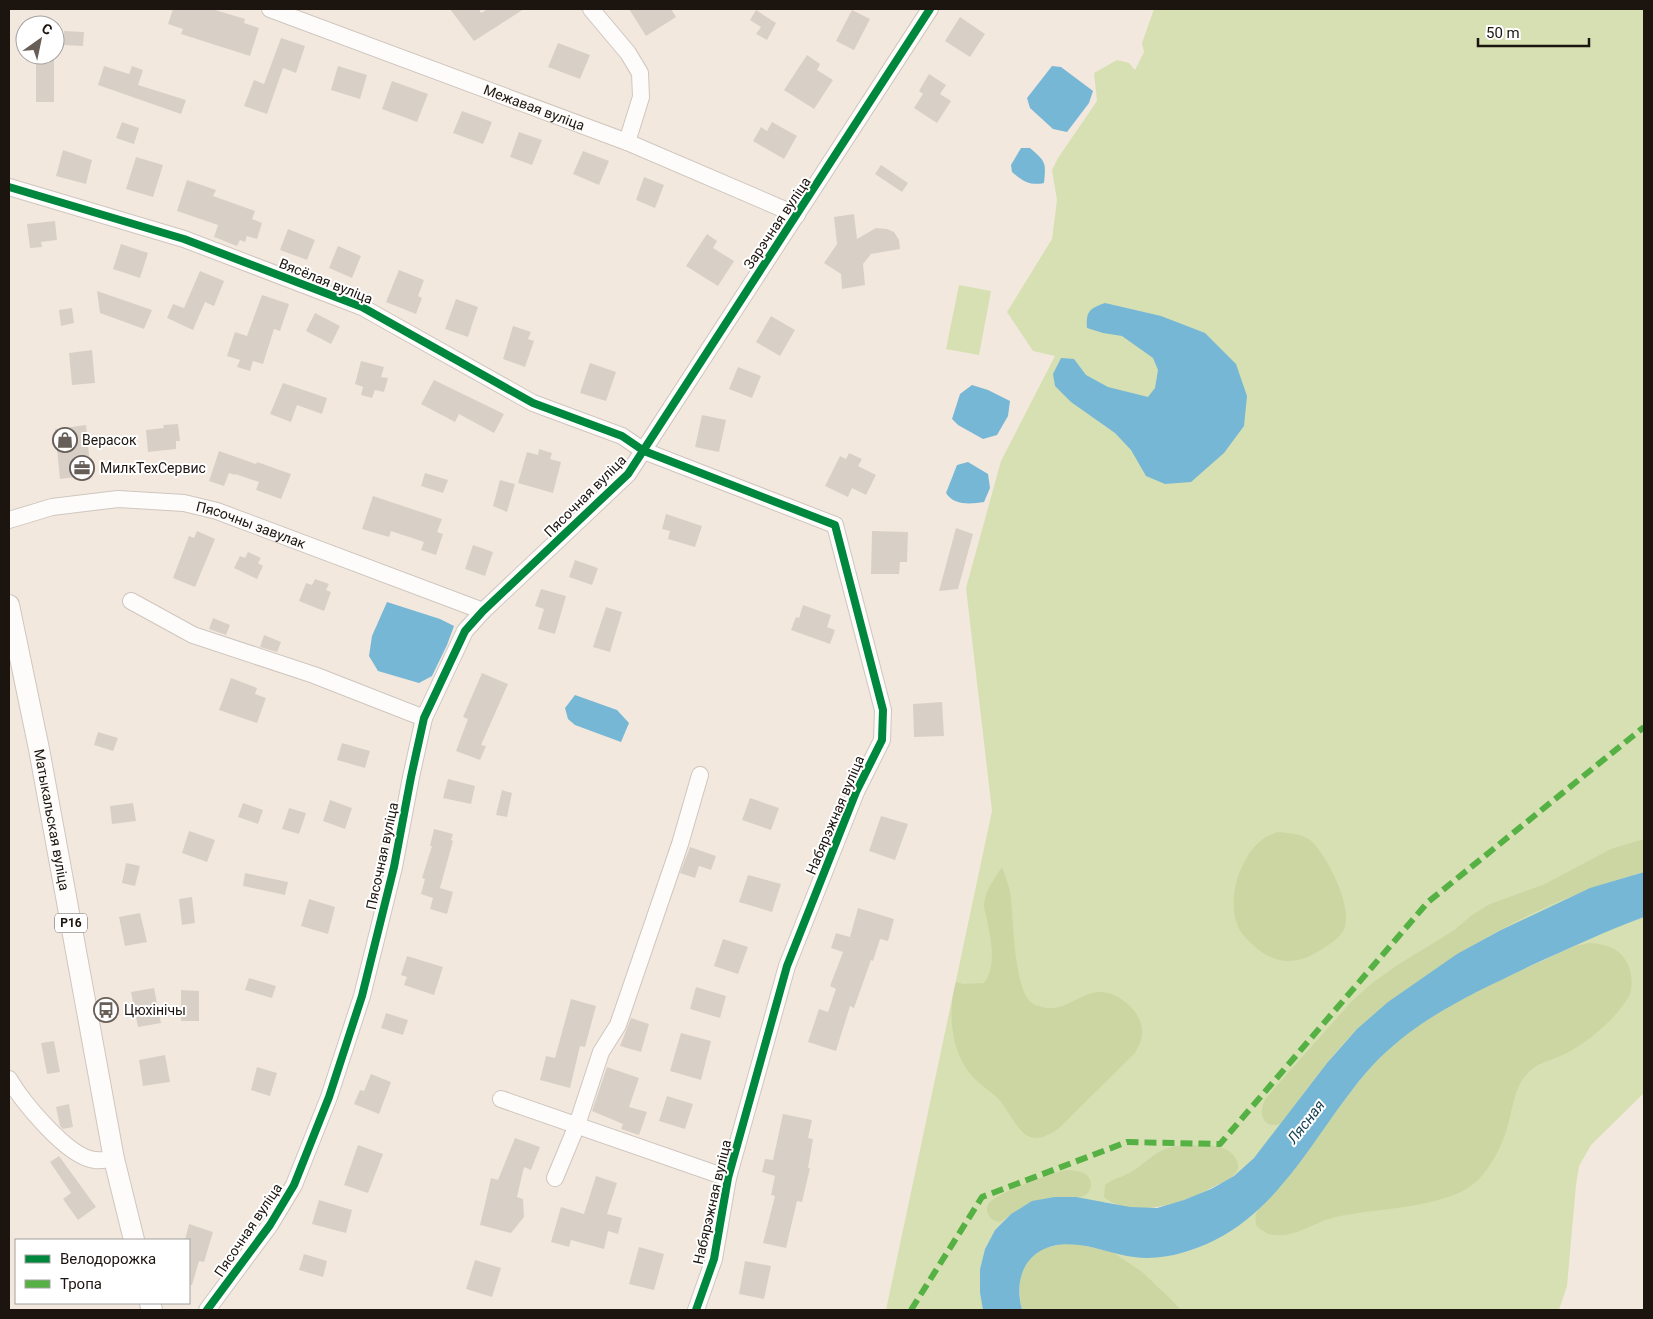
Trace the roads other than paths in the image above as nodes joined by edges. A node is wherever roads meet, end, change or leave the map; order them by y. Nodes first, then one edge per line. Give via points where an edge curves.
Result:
1 (270, 9) edge
2 (592, 9) edge
3 (930, 9) edge
4 (627, 142) junction
5 (9, 187) edge
6 (797, 215) junction
7 (644, 450) junction
8 (9, 520) edge
9 (131, 601) dead end
10 (9, 605) edge
11 (483, 611) junction
12 (424, 718) junction
13 (700, 775) dead end
14 (9, 1079) edge
15 (501, 1099) dead end
16 (577, 1125) junction
17 (114, 1159) junction
18 (555, 1178) dead end
19 (728, 1178) junction
20 (134, 1239) edge
21 (207, 1310) edge
22 (696, 1310) edge

1 - 4 street, Межавая вуліца
2 - 4 street via 640,73 641,97
3 - 6 street, Зарэчная вуліца
4 - 6 street, Межавая вуліца
5 - 7 street, Вясёлая вуліца via 184,239 362,307 533,403 622,436
6 - 7 street, Зарэчная вуліца
7 - 11 street, Пясочная вуліца via 628,474
7 - 19 street, Набярэжная вуліца via 836,524 883,710 882,740 856,792 787,966
8 - 11 street, Пясочны завулак via 52,507 118,499 184,502 216,511
9 - 12 street via 194,635 314,675
10 - 17 main road, Матыкальская вуліца / Р16 via 39,749
11 - 12 street, Пясочная вуліца via 465,631
12 - 21 street, Пясочная вуліца via 394,868 362,996 329,1097 294,1185 270,1225
13 - 16 street via 680,844 618,1025 601,1052
14 - 17 street via 28,1108 74,1151 93,1160
15 - 16 street
16 - 18 street
16 - 19 street
17 - 20 main road, Матыкальская вуліца / Р16
19 - 22 street, Набярэжная вуліца via 714,1258

